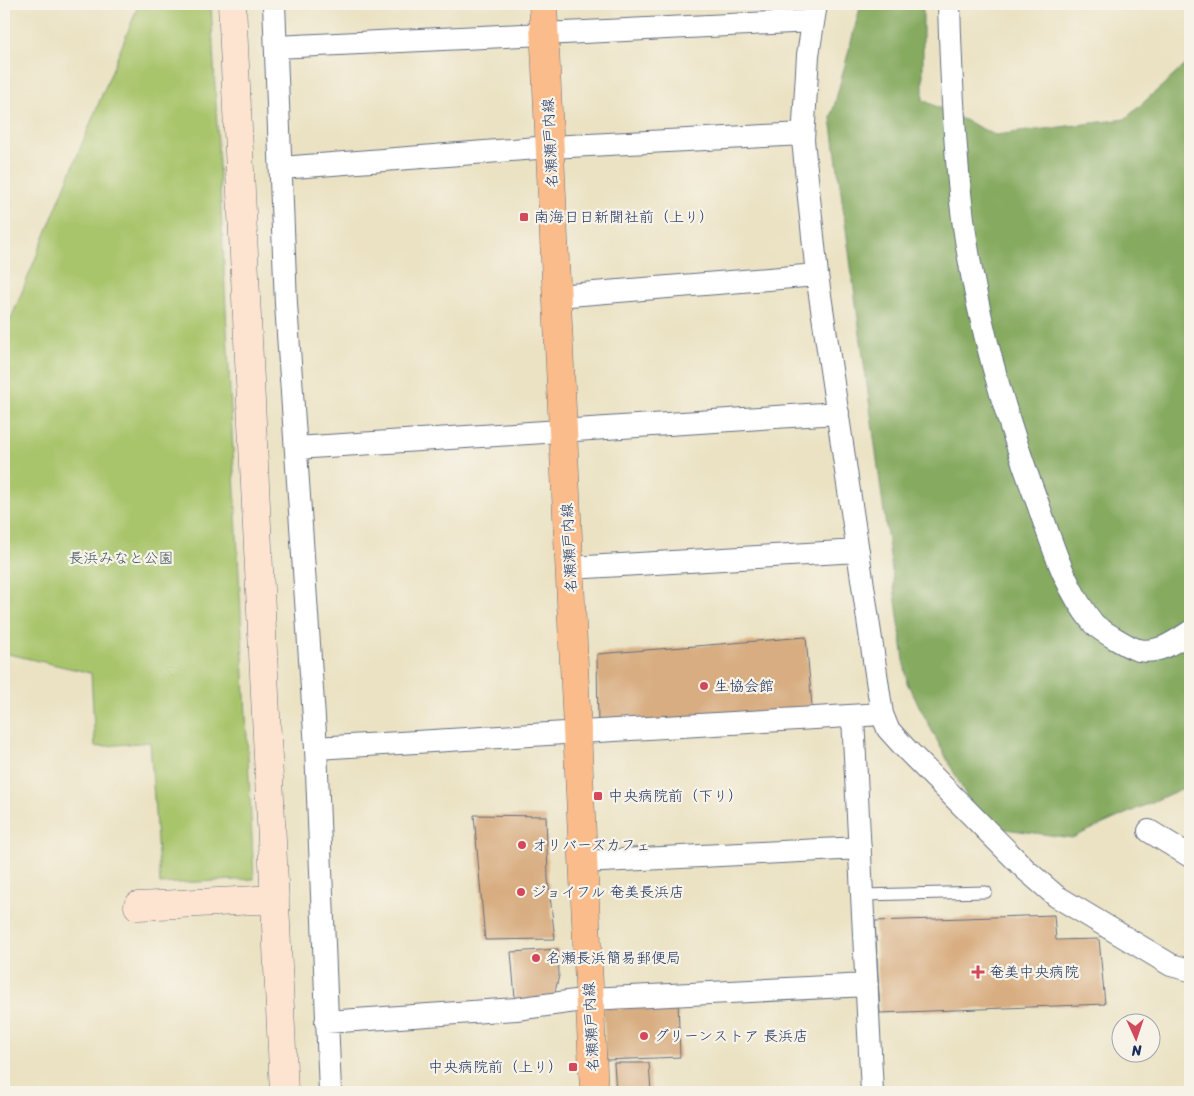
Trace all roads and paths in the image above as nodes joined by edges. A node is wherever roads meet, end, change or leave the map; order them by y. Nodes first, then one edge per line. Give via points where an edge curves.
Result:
1 (232, 4) edge
2 (274, 4) edge
3 (543, 4) edge
4 (949, 4) edge
5 (814, 12) edge
6 (545, 34) junction
7 (276, 47) junction
8 (804, 134) junction
9 (550, 147) junction
10 (281, 168) junction
11 (818, 275) junction
12 (557, 296) junction
13 (838, 413) junction
14 (563, 432) junction
15 (296, 448) junction
16 (858, 551) junction
17 (570, 568) junction
18 (1190, 632) edge
19 (882, 714) junction
20 (853, 717) junction
21 (577, 731) junction
22 (316, 748) junction
23 (1150, 831) dead end
24 (860, 848) junction
25 (1190, 856) edge
26 (584, 862) junction
27 (986, 892) dead end
28 (862, 895) junction
29 (275, 900) junction
30 (138, 906) dead end
31 (1190, 970) edge
32 (867, 985) junction
33 (590, 999) junction
34 (326, 1022) junction
35 (284, 1092) edge
36 (330, 1092) edge
37 (594, 1092) edge
38 (872, 1092) edge

1 - 29 street
2 - 7 street
3 - 6 main road, 名瀬瀬戸内線
4 - 18 street via 955,148 973,278 988,350 1017,448 1052,543 1071,590 1095,625 1138,650 1165,649
5 - 6 street
5 - 8 street
6 - 7 street
6 - 9 main road, 名瀬瀬戸内線
7 - 10 street
8 - 9 street
8 - 11 street
9 - 10 street
9 - 12 main road, 名瀬瀬戸内線
10 - 15 street
11 - 12 street
11 - 13 street
12 - 14 main road, 名瀬瀬戸内線
13 - 14 street
13 - 16 street
14 - 15 street
14 - 17 main road, 名瀬瀬戸内線
15 - 22 street
16 - 17 street
16 - 19 street
17 - 21 main road, 名瀬瀬戸内線
19 - 20 street
19 - 31 street via 888,729 906,749 1056,896 1171,965
20 - 21 street
20 - 24 street
21 - 22 street
21 - 26 main road, 名瀬瀬戸内線
22 - 34 street
23 - 25 street
24 - 26 street
24 - 28 street
26 - 33 main road, 名瀬瀬戸内線
27 - 28 lane
28 - 32 street
29 - 30 street
29 - 35 street
32 - 33 street
32 - 38 street
33 - 34 street via 516,1008
33 - 37 main road, 名瀬瀬戸内線
34 - 36 street

